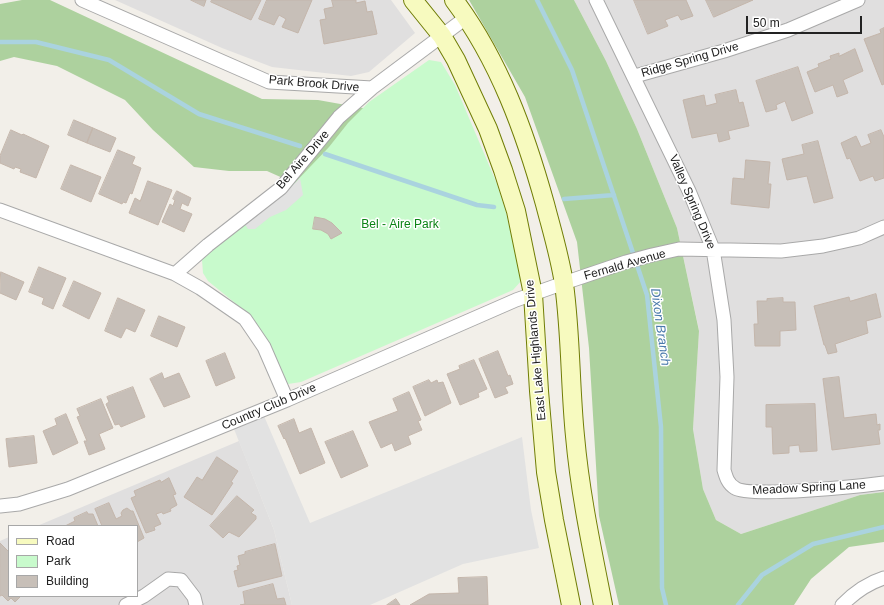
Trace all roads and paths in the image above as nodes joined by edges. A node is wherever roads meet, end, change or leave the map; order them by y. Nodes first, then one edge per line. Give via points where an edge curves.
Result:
1 (82, 0) edge
2 (413, 0) edge
3 (454, 0) edge
4 (596, 0) edge
5 (858, 0) edge
6 (467, 17) junction
7 (442, 36) junction
8 (634, 76) junction
9 (372, 88) junction
10 (0, 210) edge
11 (884, 227) edge
12 (712, 249) junction
13 (175, 274) junction
14 (564, 283) junction
15 (533, 294) junction
16 (287, 400) junction
17 (884, 483) edge
18 (735, 489) joint
19 (0, 506) edge
20 (884, 578) edge
21 (126, 605) edge
22 (196, 605) edge
23 (571, 605) edge
24 (603, 605) edge
25 (842, 605) edge

1 - 9 street, Park Brook Drive via 269,82
2 - 7 main road, East Lake Highlands Drive
3 - 6 main road
4 - 8 street, Valley Spring Drive
5 - 8 street, Ridge Spring Drive via 788,30
6 - 7 street, Park Brook Drive
6 - 14 main road via 488,53 517,118 536,172 557,247
7 - 9 street, Park Brook Drive
7 - 15 main road, East Lake Highlands Drive via 468,84 503,170 518,218
8 - 12 street, Valley Spring Drive via 690,191
9 - 13 street, Bel Aire Drive via 339,117 281,188
10 - 13 street
11 - 12 street, Fernald Avenue via 859,238 823,246 781,251
12 - 14 street, Fernald Avenue via 679,249 652,255
12 - 18 street, Valley Spring Drive via 724,320 727,377 724,470 728,482
13 - 16 street via 245,319 264,347
14 - 15 street, Fernald Avenue
14 - 24 main road via 580,483
15 - 16 street, Country Club Drive
15 - 23 main road, East Lake Highlands Drive via 546,472
16 - 19 street, Country Club Drive via 68,489 19,504
17 - 18 street, Meadow Spring Lane via 800,491 744,492
20 - 25 street via 850,597
21 - 22 street via 168,579 181,580 194,597

